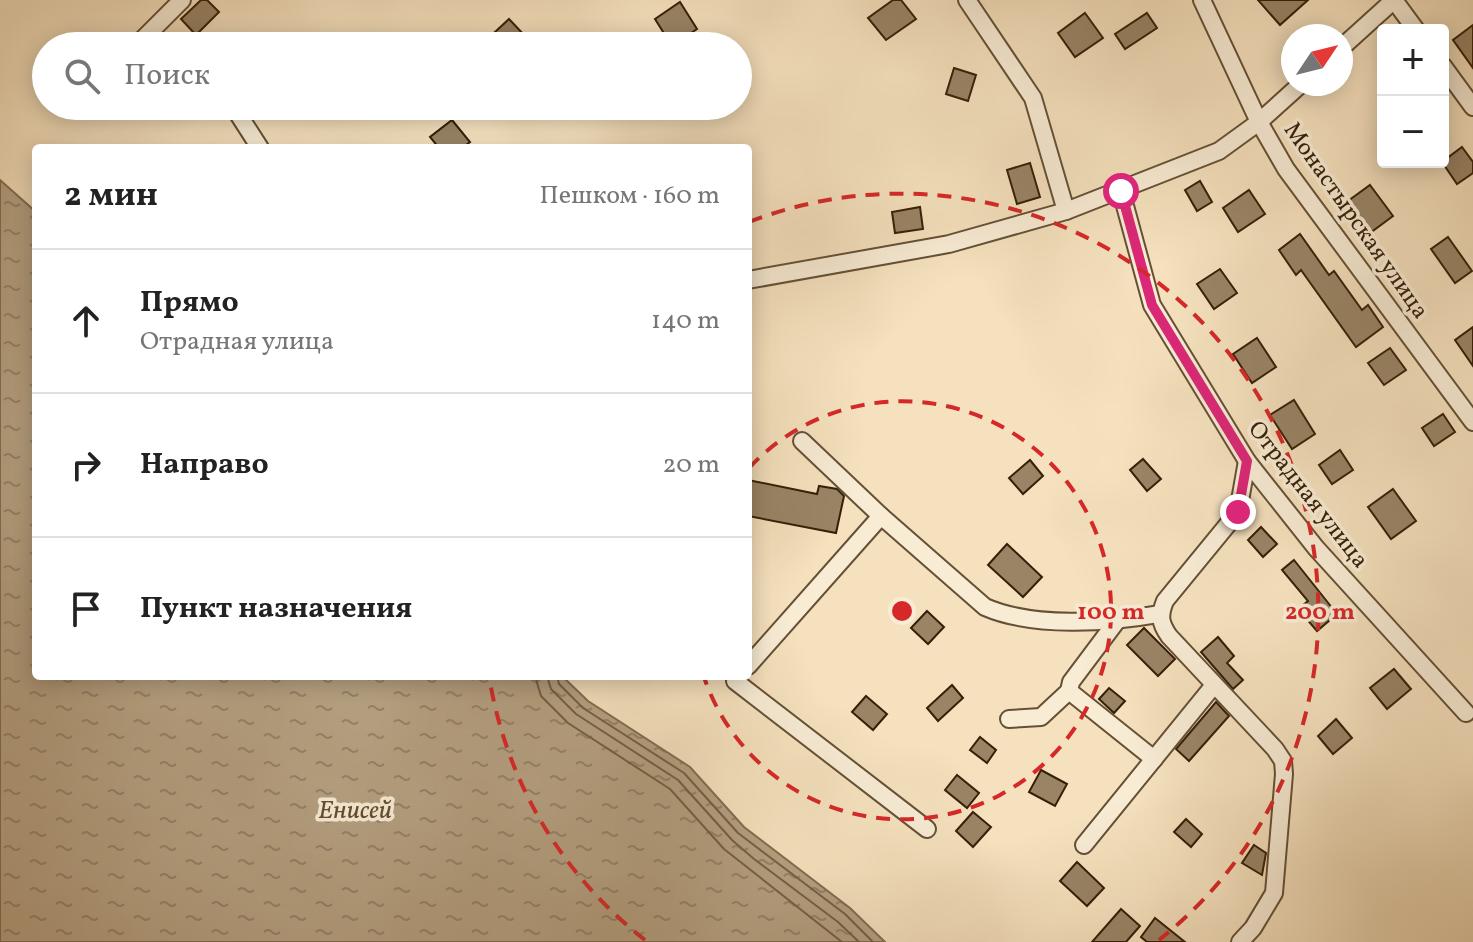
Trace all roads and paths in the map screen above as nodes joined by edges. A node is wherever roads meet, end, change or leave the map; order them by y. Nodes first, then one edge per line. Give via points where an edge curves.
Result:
1 (182, 0) edge
2 (967, 0) edge
3 (1394, 0) edge
4 (1208, 2) edge
5 (1412, 24) edge
6 (150, 32) edge
7 (1353, 37) edge
8 (1449, 74) edge
9 (1288, 96) edge
10 (1473, 107) edge
11 (242, 120) edge
12 (1259, 122) junction
13 (257, 144) edge
14 (1121, 191) junction
15 (1066, 211) junction
16 (752, 279) edge
17 (1473, 422) edge
18 (802, 441) dead end
19 (1247, 461) junction
20 (881, 516) junction
21 (1159, 614) junction
22 (1116, 622) junction
23 (752, 661) edge
24 (737, 680) edge
25 (1214, 685) junction
26 (1069, 691) junction
27 (1466, 713) dead end
28 (1009, 719) dead end
29 (1154, 759) junction
30 (927, 829) dead end
31 (1084, 845) dead end
32 (1240, 942) edge

1 - 6 street
2 - 15 street via 1033,98
3 - 5 street
3 - 7 street
4 - 12 street, Монастырская улица
8 - 10 street
9 - 12 street
11 - 13 street
12 - 14 street via 1219,151
12 - 17 street, Монастырская улица via 1286,169
14 - 15 street
14 - 19 street, Отрадная улица via 1152,305
15 - 16 street via 949,244
18 - 20 street
19 - 21 street via 1238,512
19 - 27 street, Отрадная улица via 1316,548
20 - 22 street via 985,607 1025,618
20 - 23 street
21 - 22 street
21 - 25 street via 1169,636
22 - 26 street
24 - 30 street
25 - 29 street
25 - 32 street via 1283,761 1274,893
26 - 28 street via 1041,717
26 - 29 street
29 - 31 street

